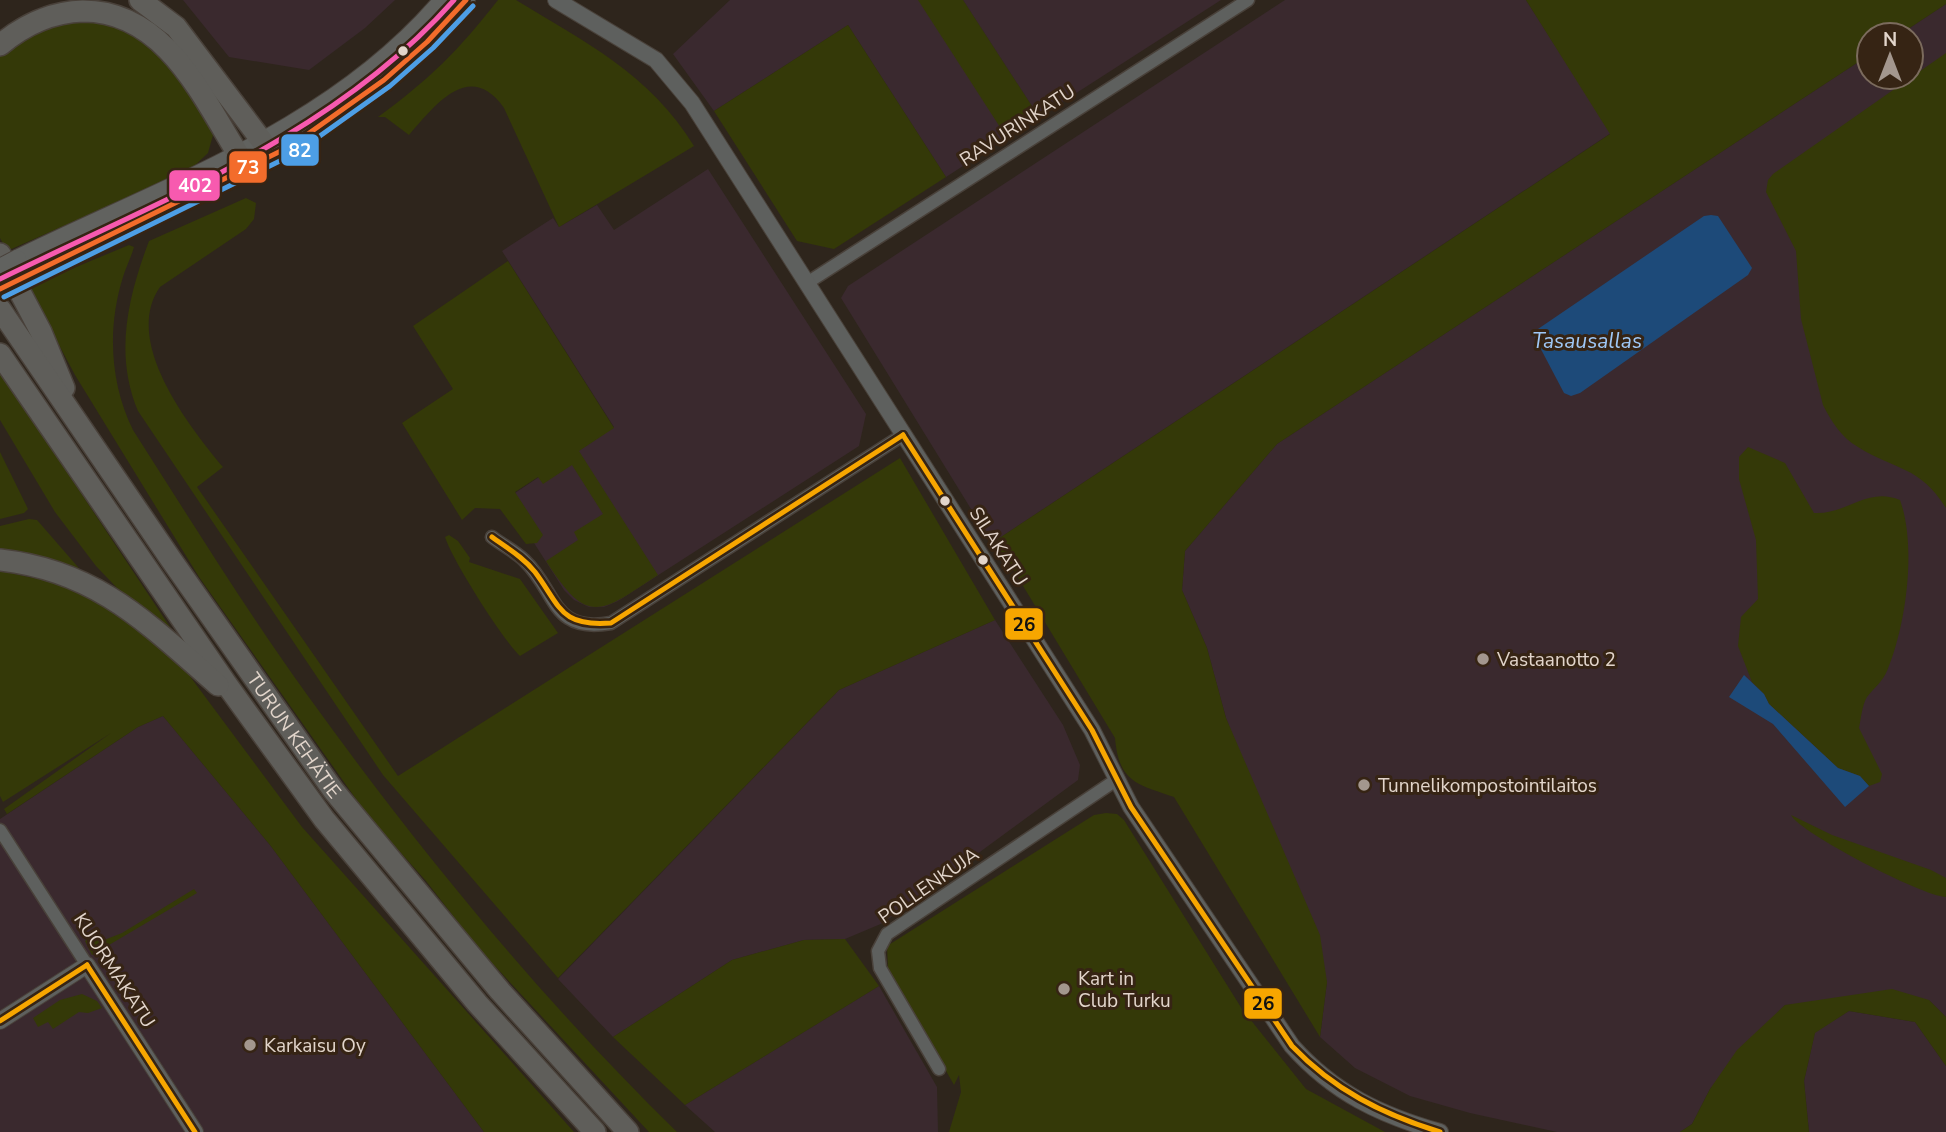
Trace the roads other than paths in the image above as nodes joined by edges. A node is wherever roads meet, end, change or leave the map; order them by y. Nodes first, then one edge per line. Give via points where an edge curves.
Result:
1 (140, 0) edge
2 (443, 0) edge
3 (466, 0) edge
4 (556, 0) edge
5 (1248, 0) edge
6 (0, 45) edge
7 (262, 141) junction
8 (238, 154) junction
9 (260, 163) junction
10 (14, 262) edge
11 (0, 268) edge
12 (807, 283) junction
13 (0, 289) edge
14 (0, 309) edge
15 (0, 354) edge
16 (81, 429) junction
17 (903, 435) junction
18 (492, 537) dead end
19 (0, 560) edge
20 (243, 707) junction
21 (1116, 780) junction
22 (0, 830) edge
23 (87, 965) junction
24 (0, 1021) edge
25 (939, 1069) dead end
26 (195, 1132) edge
27 (595, 1132) edge
28 (628, 1132) edge
29 (1440, 1132) edge

1 - 7 highway via 176,27
2 - 7 main road via 408,39 362,76
3 - 9 main road via 419,52 368,94
4 - 12 street, SILAKATU via 656,60 692,103
5 - 12 street, RAVURINKATU
6 - 8 highway via 28,25 63,13 109,13 137,23 180,65
7 - 8 main road
7 - 9 main road
8 - 9 main road
8 - 10 main road
9 - 10 main road
10 - 11 main road, bridge
10 - 13 main road, bridge
10 - 16 highway
12 - 17 street, SILAKATU
14 - 16 highway, TURUN KEHÄTIE
15 - 20 highway, TURUN KEHÄTIE
16 - 28 highway, TURUN KEHÄTIE via 333,790 414,892
17 - 18 street via 611,623 576,623 557,611 525,561
17 - 21 street, SILAKATU via 1092,730
19 - 20 highway via 44,569 113,597
20 - 27 highway, TURUN KEHÄTIE via 324,819 400,912
21 - 25 street, POLLENKUJA via 887,934 878,951 880,968
21 - 29 street, SILAKATU via 1304,1060 1362,1104
22 - 23 street, KUORMAKATU
23 - 24 street
23 - 26 street, KUORMAKATU

